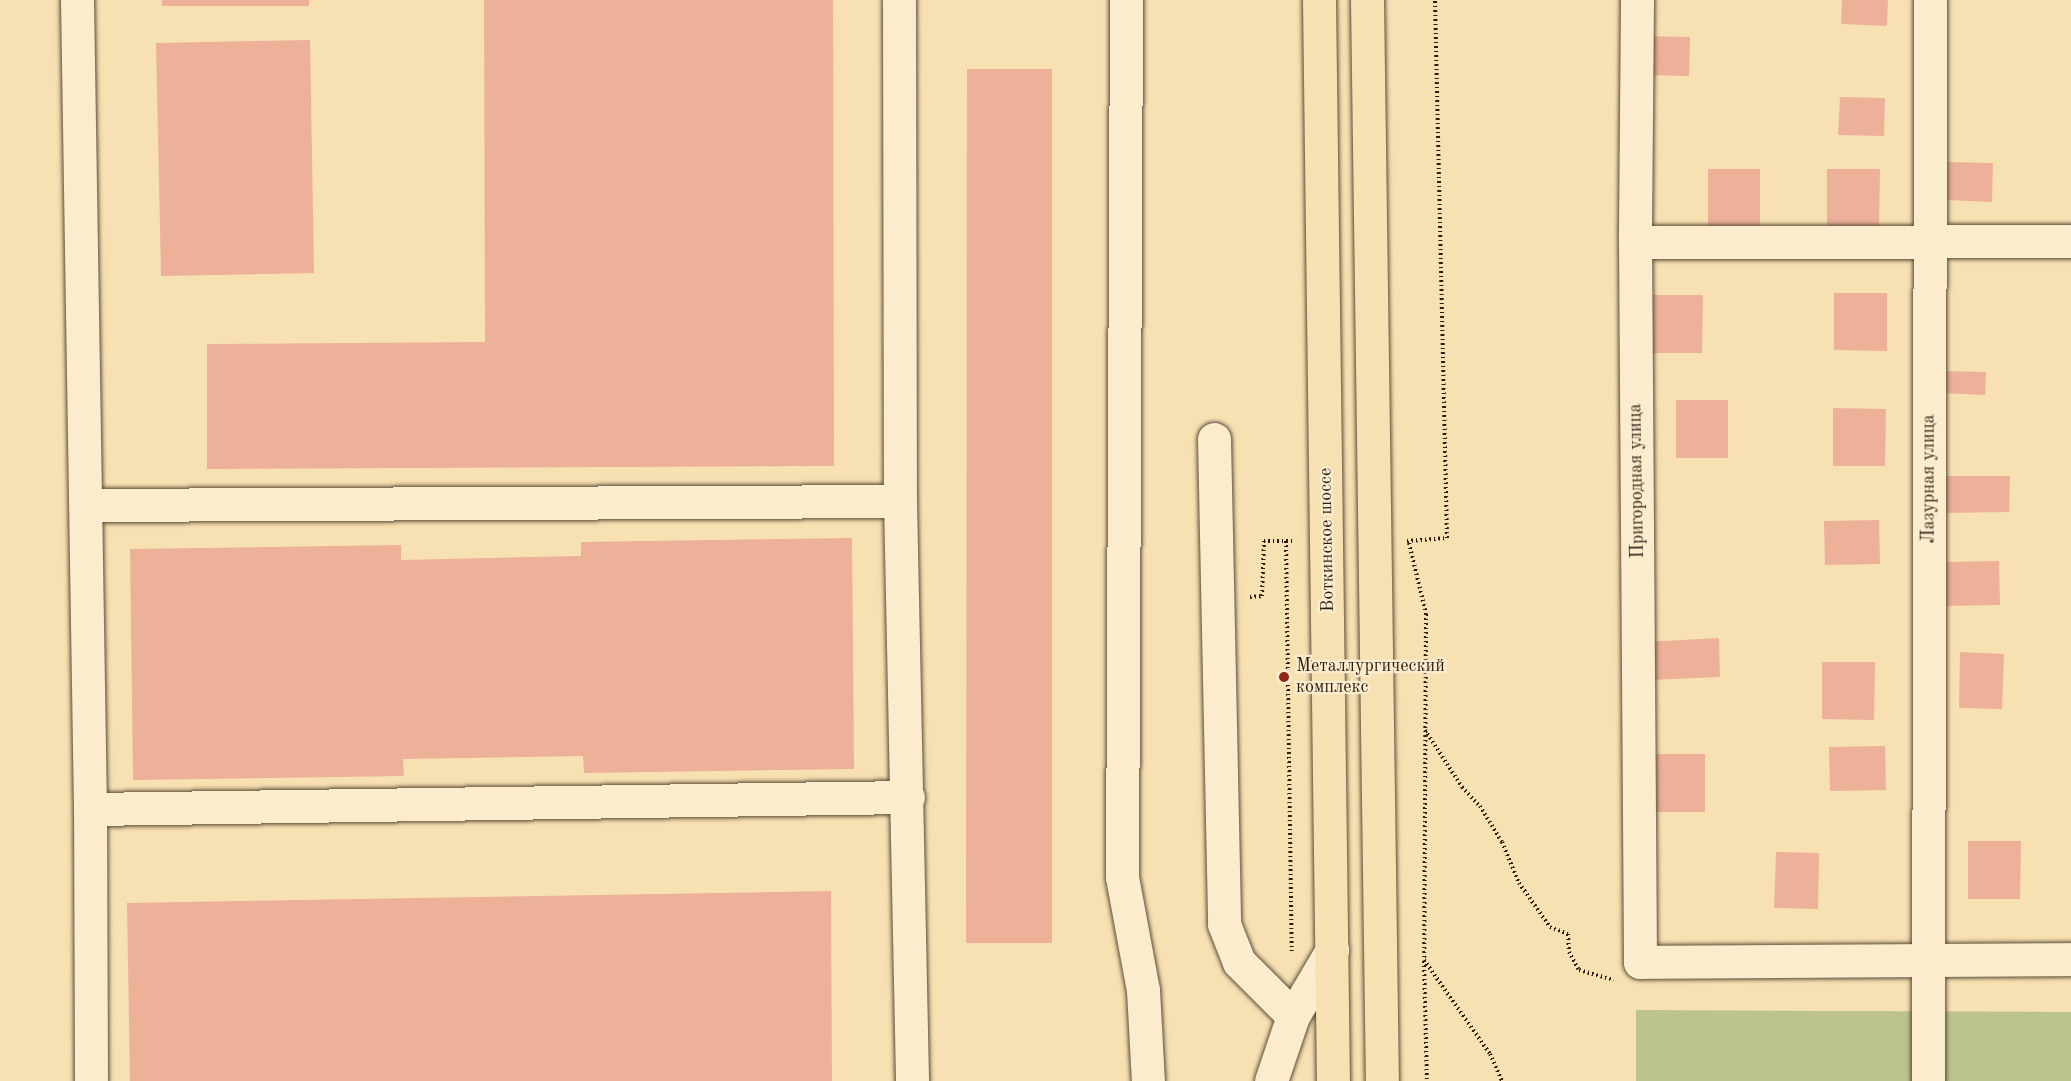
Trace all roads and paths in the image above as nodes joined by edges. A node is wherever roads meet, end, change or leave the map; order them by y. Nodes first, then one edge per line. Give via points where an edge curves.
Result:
1 (77, 0) edge
2 (899, 0) edge
3 (1126, 0) edge
4 (1318, 0) edge
5 (1367, 0) edge
6 (1435, 0) edge
7 (1637, 0) edge
8 (1930, 0) edge
9 (2071, 241) edge
10 (1635, 242) junction
11 (1929, 242) junction
12 (1214, 439) dead end
13 (900, 501) junction
14 (87, 505) junction
15 (1286, 541) dead end
16 (908, 797) junction
17 (90, 809) junction
18 (1332, 950) junction
19 (1292, 958) dead end
20 (1929, 958) junction
21 (2071, 958) edge
22 (1424, 960) junction
23 (1293, 1016) junction
24 (91, 1081) edge
25 (912, 1081) edge
26 (1148, 1081) edge
27 (1271, 1081) edge
28 (1333, 1081) edge
29 (1382, 1081) edge
30 (1427, 1081) edge
31 (1502, 1081) edge
32 (1928, 1081) edge

1 - 14 street
2 - 13 street
3 - 26 street via 1122,877 1143,990
4 - 18 main road, Воткинское шоссе
5 - 29 main road
6 - 22 path via 1447,537 1409,542 1426,614
7 - 10 street, Пригородная улица
8 - 11 street, Лазурная улица
9 - 11 street
10 - 11 street
10 - 20 street, Пригородная улица via 1640,962
11 - 20 street, Лазурная улица
12 - 23 street via 1224,924 1239,962
13 - 14 street
13 - 16 street
14 - 17 street
15 - 19 path
16 - 17 street
16 - 25 street
17 - 24 street
18 - 23 street
18 - 28 main road, Воткинское шоссе
20 - 21 street
20 - 32 street, Лазурная улица
22 - 30 path
22 - 31 path via 1490,1054
23 - 27 street

